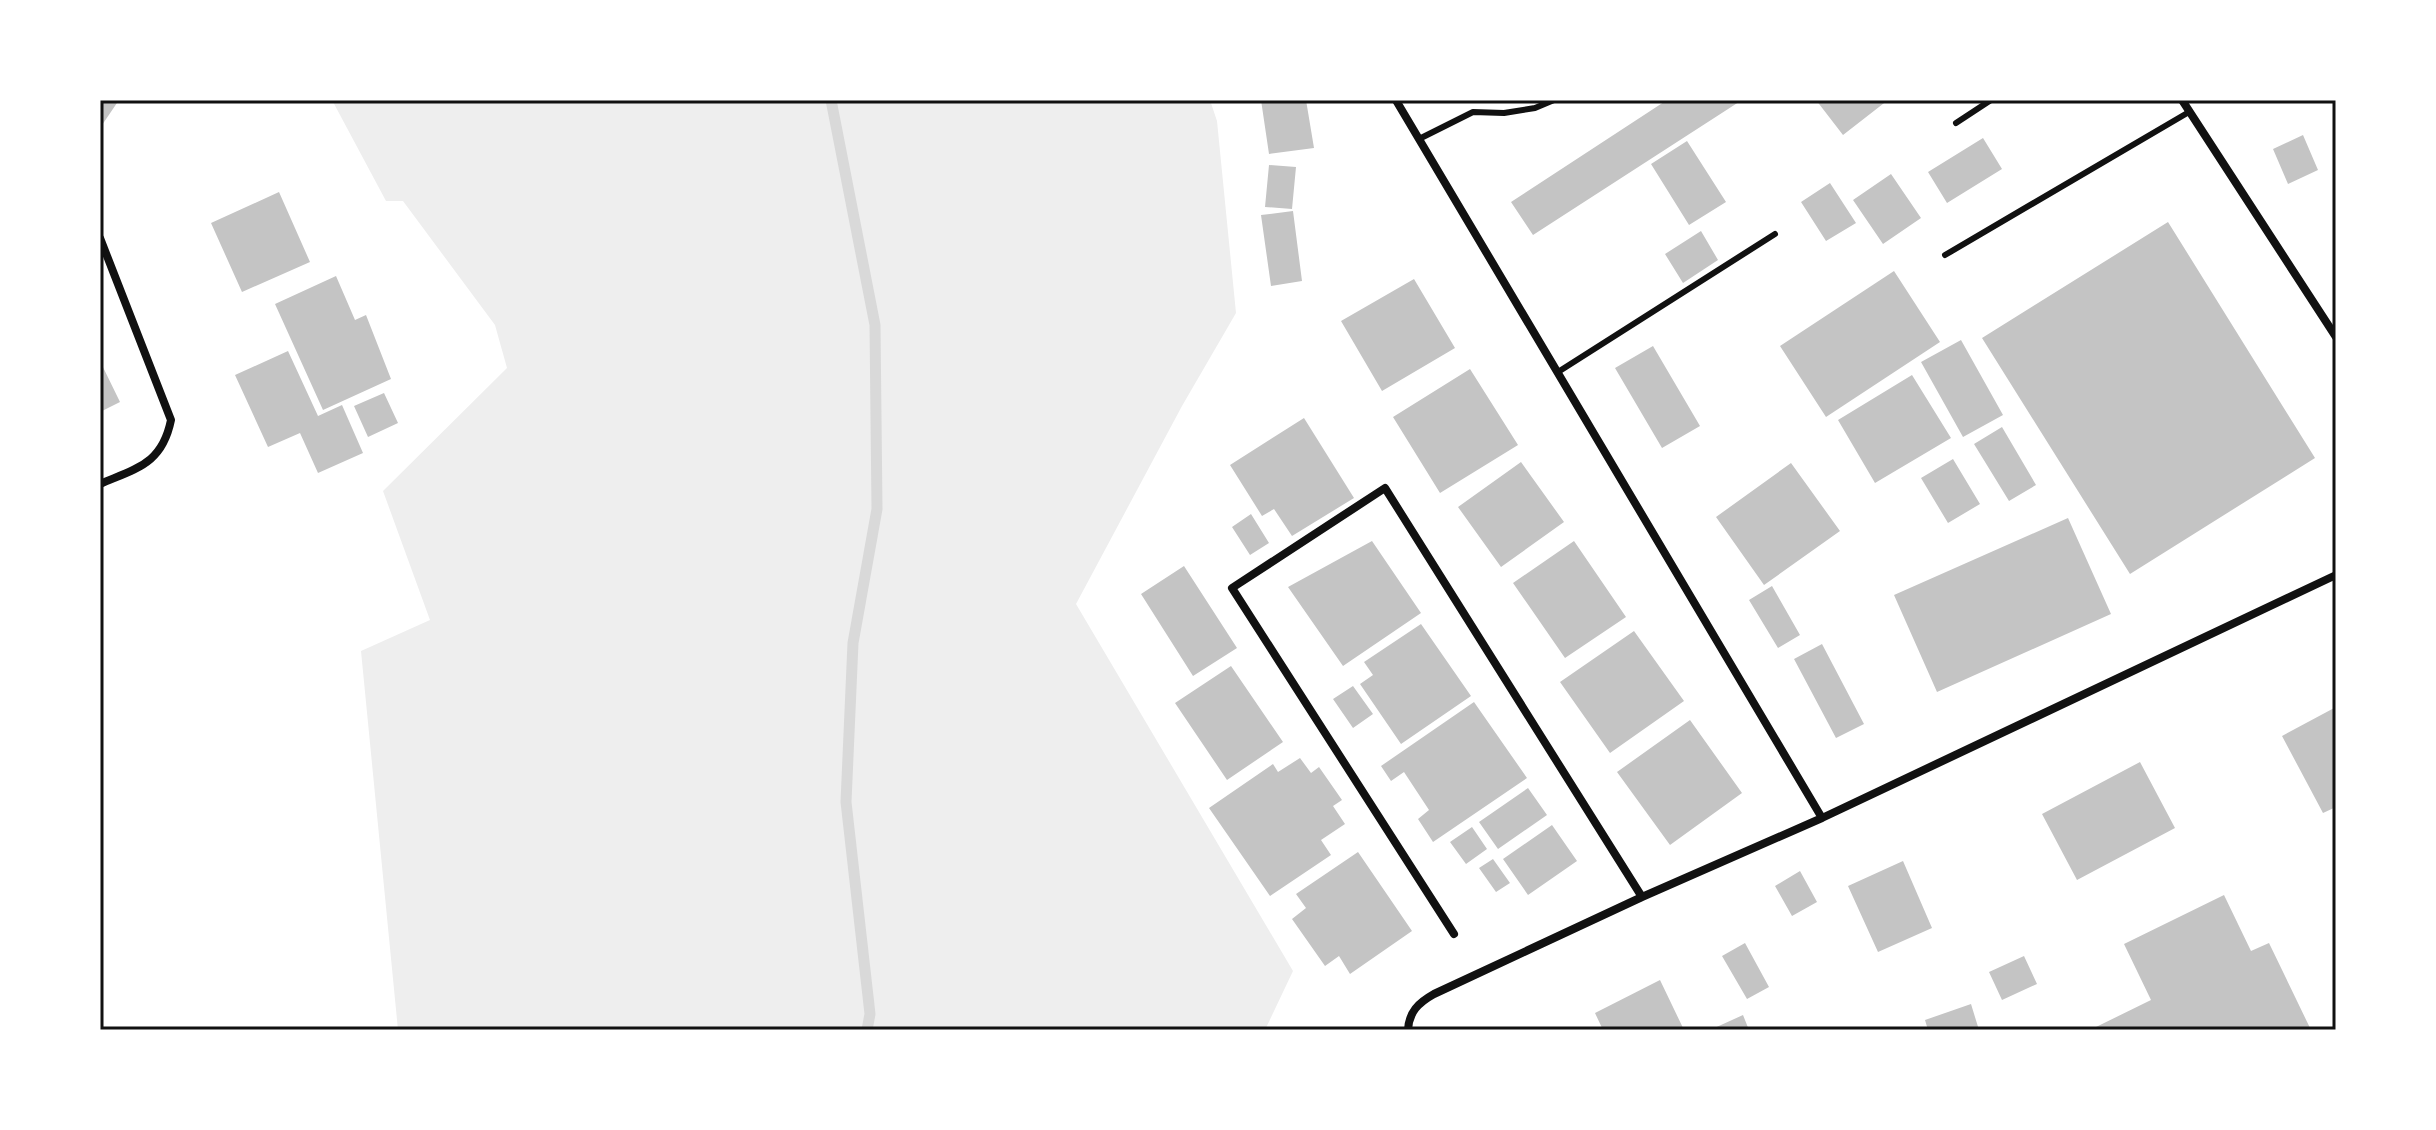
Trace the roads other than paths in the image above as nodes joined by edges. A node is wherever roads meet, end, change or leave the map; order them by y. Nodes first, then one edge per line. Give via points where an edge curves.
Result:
1 (1554, 100) edge
2 (1991, 100) edge
3 (2182, 100) edge
4 (1397, 102) dead end
5 (2189, 112) junction
6 (1956, 123) dead end
7 (1419, 139) junction
8 (1775, 234) dead end
9 (100, 238) edge
10 (1945, 255) dead end
11 (2336, 337) edge
12 (1558, 372) junction
13 (100, 484) edge
14 (2336, 575) edge
15 (1822, 818) junction
16 (1642, 897) junction
17 (1454, 934) dead end
18 (1408, 1030) edge

1 - 7 lane via 1504,113 1473,112
2 - 6 lane
3 - 5 street
4 - 7 street
5 - 10 lane
5 - 11 street
7 - 12 street
8 - 12 lane
9 - 13 street via 171,420 157,456
12 - 15 street
14 - 15 street
15 - 16 street
16 - 17 street via 1385,488 1232,588
16 - 18 street via 1419,1002

